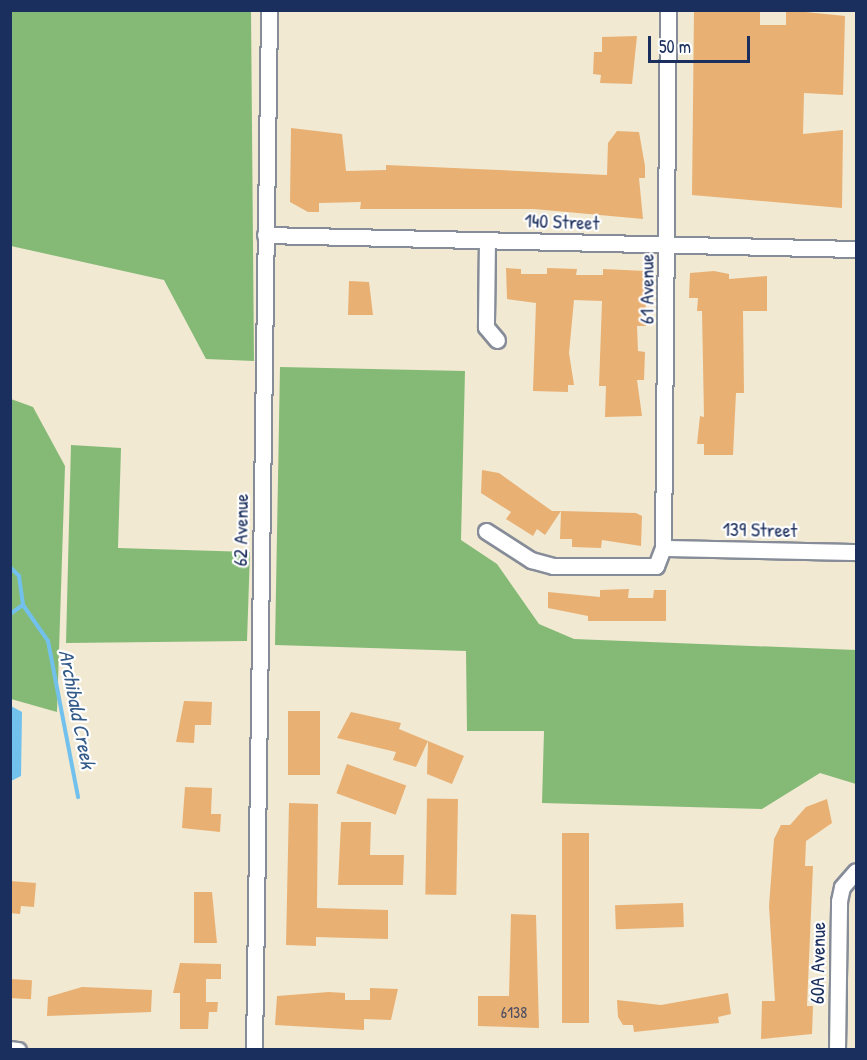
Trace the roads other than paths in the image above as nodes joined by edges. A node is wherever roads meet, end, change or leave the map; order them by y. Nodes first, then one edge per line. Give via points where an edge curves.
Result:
1 (269, 10) edge
2 (669, 10) edge
3 (266, 235) junction
4 (487, 240) junction
5 (667, 246) junction
6 (856, 249) edge
7 (497, 340) dead end
8 (486, 531) dead end
9 (663, 548) junction
10 (856, 552) edge
11 (852, 875) edge
12 (10, 1049) edge
13 (18, 1050) edge
14 (254, 1050) edge
15 (837, 1050) edge

1 - 3 street, 62 Avenue
2 - 5 street, 61 Avenue
3 - 4 street, 140 Street
3 - 14 street, 62 Avenue
4 - 5 street, 140 Street
4 - 7 street via 486,327
5 - 6 street, 140 Street
5 - 9 street, 61 Avenue
8 - 9 street, 61 Avenue via 531,560 553,566 656,566
9 - 10 street, 139 Street
11 - 15 street, 60A Avenue via 839,901
12 - 13 street

